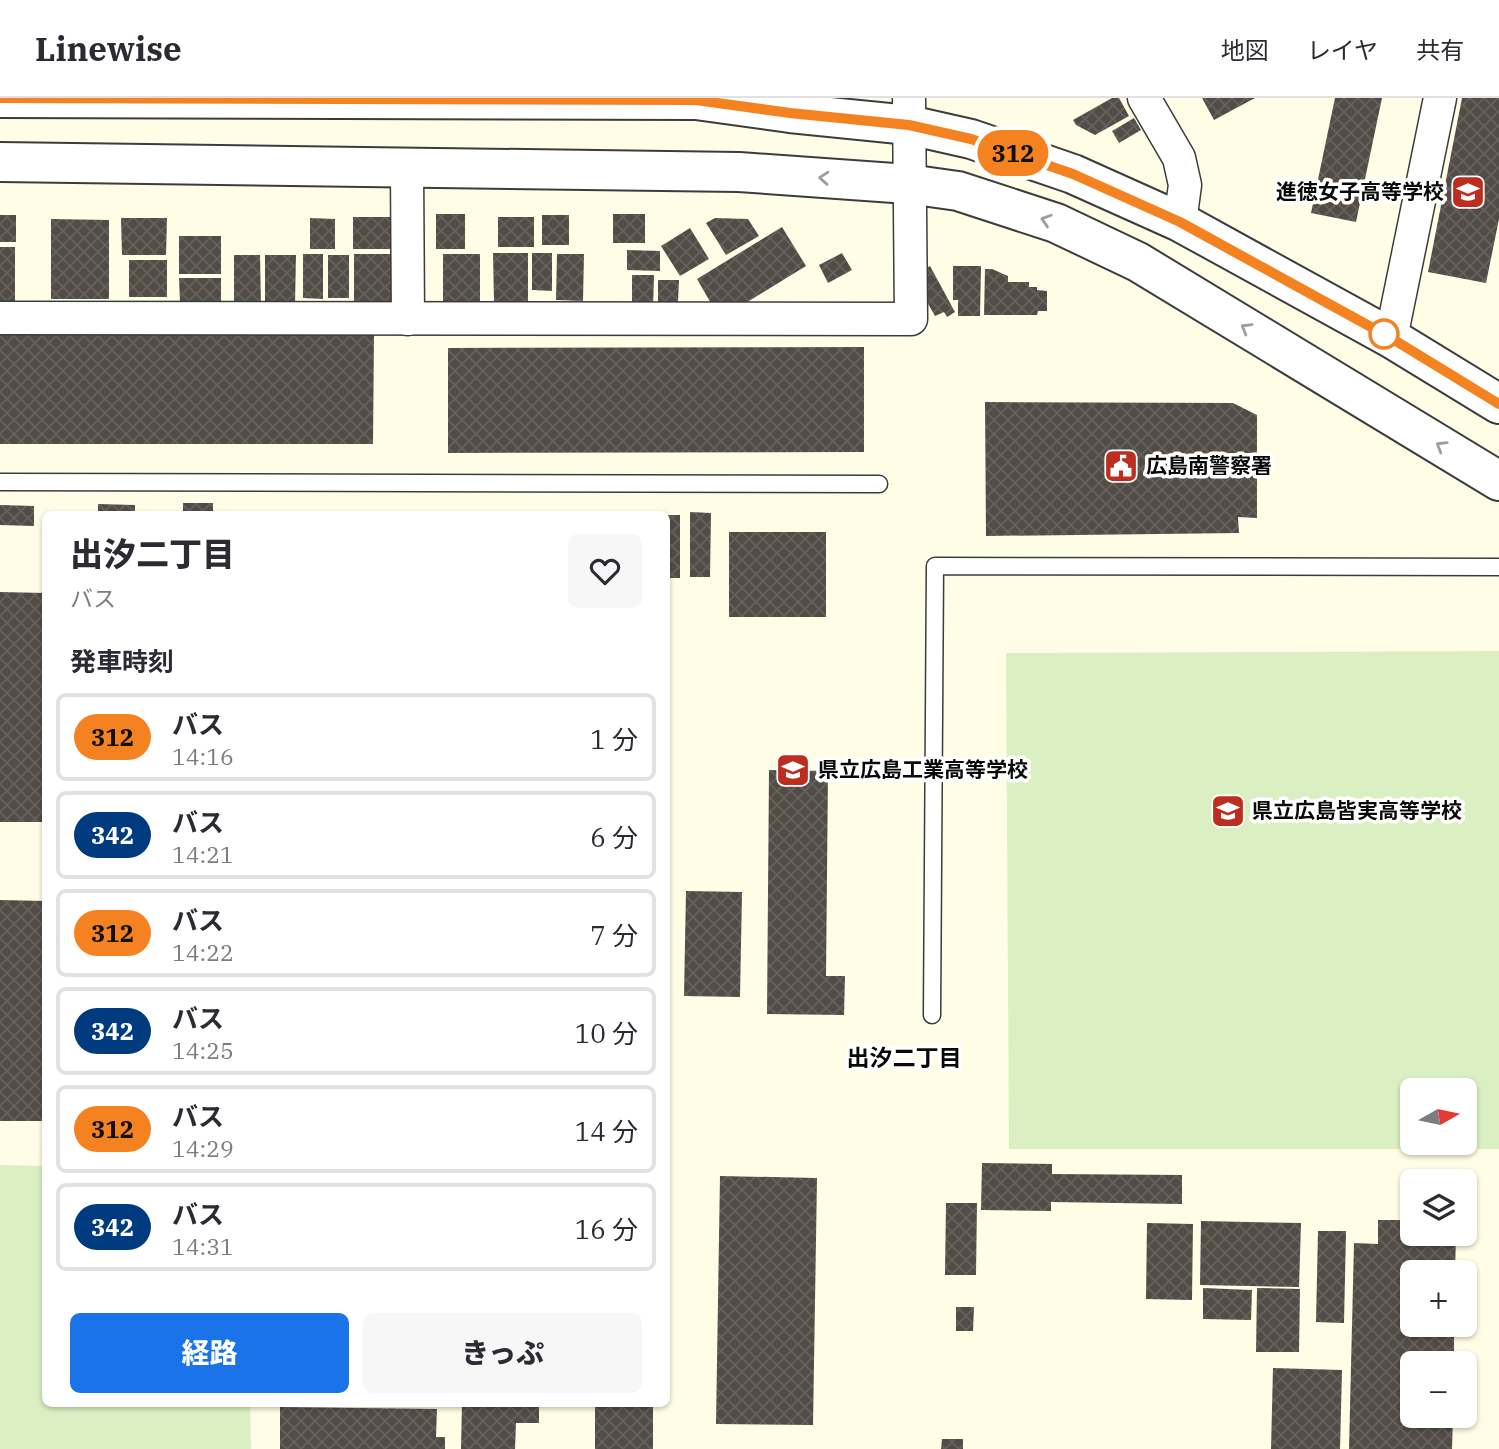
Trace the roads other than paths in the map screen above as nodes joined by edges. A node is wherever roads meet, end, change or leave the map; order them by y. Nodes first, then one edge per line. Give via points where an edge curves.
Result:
1 (0, 98) edge
2 (147, 98) edge
3 (312, 98) edge
4 (1144, 98) edge
5 (1440, 98) edge
6 (546, 99) edge
7 (785, 106) edge
8 (909, 111) edge
9 (0, 162) edge
10 (407, 168) junction
11 (908, 184) junction
12 (1180, 222) junction
13 (0, 318) edge
14 (408, 318) junction
15 (1391, 338) junction
16 (1499, 404) edge
17 (1499, 481) edge
18 (0, 482) edge
19 (879, 484) dead end
20 (1499, 567) edge
21 (932, 1015) dead end

1 - 2 street
2 - 3 street
3 - 6 street
4 - 12 street via 1179,159 1185,185
5 - 15 street
6 - 7 street
7 - 8 street
8 - 11 street
8 - 12 street via 971,139 1073,174
9 - 10 street
11 -> 10 street via 739,172
10 - 14 street
11 - 14 street via 911,319
17 -> 11 street via 1138,262 1056,223 958,191
12 - 15 street
13 - 14 street
15 - 16 street
18 - 19 lane
20 - 21 lane via 935,566

